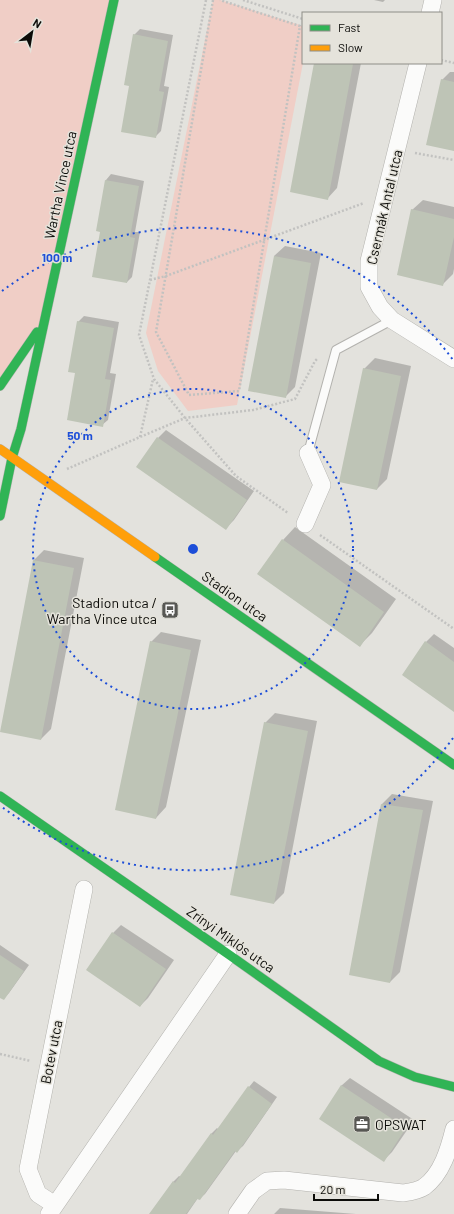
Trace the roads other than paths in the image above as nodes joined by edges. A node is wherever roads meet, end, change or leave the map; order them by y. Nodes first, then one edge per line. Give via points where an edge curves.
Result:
1 (114, 0) edge
2 (433, 0) edge
3 (430, 12) edge
4 (418, 64) edge
5 (392, 320) junction
6 (44, 323) junction
7 (454, 359) edge
8 (0, 386) edge
9 (0, 449) edge
10 (308, 453) joint
11 (12, 458) junction
12 (0, 516) edge
13 (305, 524) dead end
14 (454, 765) edge
15 (0, 796) edge
16 (84, 889) dead end
17 (228, 954) junction
18 (454, 1087) edge
19 (454, 1129) edge
20 (52, 1210) edge
21 (237, 1214) edge

1 - 6 street, Wartha Vince utca
2 - 3 street
4 - 5 street, Csermák Antal utca via 369,261 369,287 380,307
5 - 7 street, Csermák Antal utca
5 - 10 lane via 336,350
6 - 8 street
6 - 11 street, Wartha Vince utca via 21,429
9 - 11 street, Stadion utca
10 - 13 street via 322,485
11 - 12 street, Wartha Vince utca
11 - 14 street, Stadion utca
15 - 17 street, Zrínyi Miklós utca
16 - 20 street, Botev utca via 28,1169 38,1194
17 - 18 street, Zrínyi Miklós utca via 379,1062 401,1073
17 - 20 street, Botev utca
19 - 21 street via 435,1175 424,1187 415,1191 402,1193 284,1180 267,1181 253,1191

